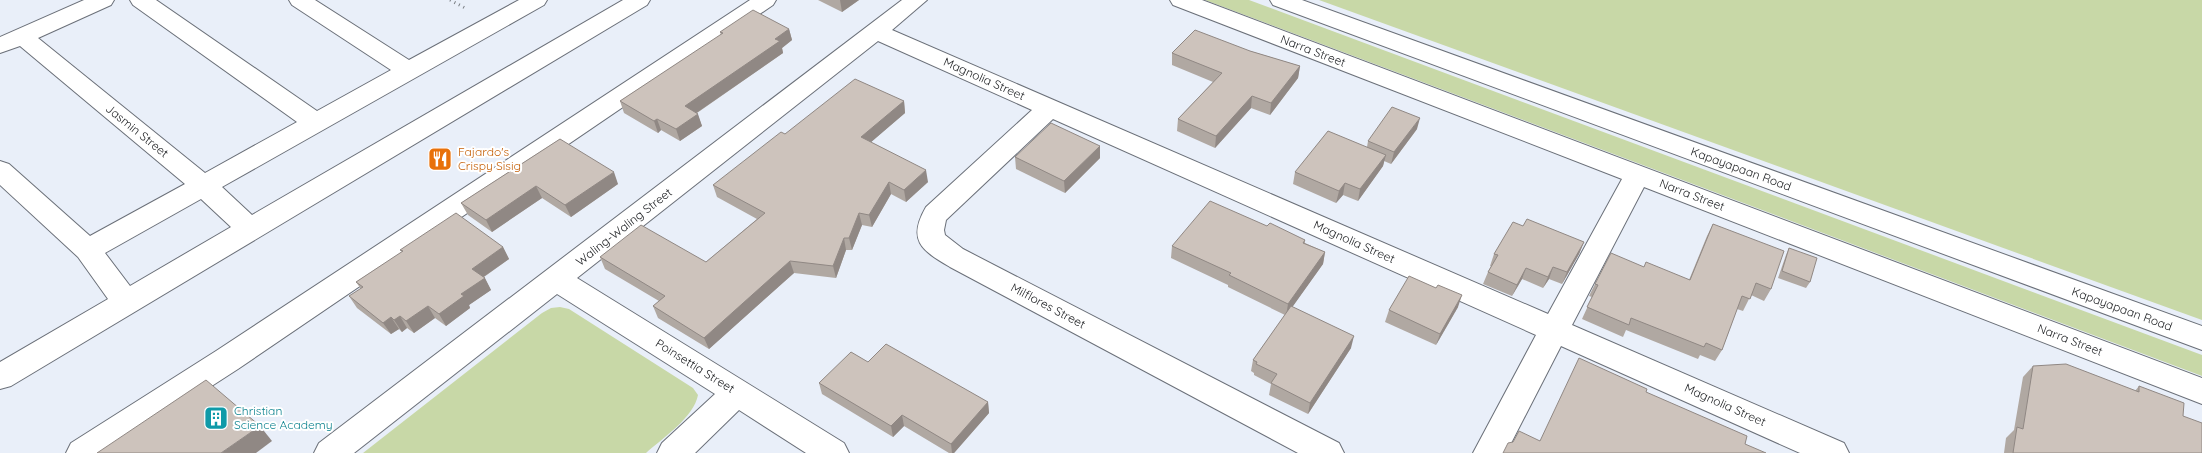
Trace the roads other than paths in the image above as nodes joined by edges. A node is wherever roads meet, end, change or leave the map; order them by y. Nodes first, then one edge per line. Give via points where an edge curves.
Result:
1 (104, 0) edge
2 (141, 0) edge
3 (339, 0) edge
4 (536, 0) edge
5 (639, 0) edge
6 (765, 0) edge
7 (916, 0) edge
8 (1181, 0) edge
9 (1281, 0) edge
10 (308, 6) edge
11 (876, 31) junction
12 (11, 41) edge
13 (409, 71) junction
14 (1049, 108) junction
15 (316, 123) junction
16 (0, 170) edge
17 (1637, 175) junction
18 (204, 186) junction
19 (250, 229) junction
20 (88, 250) junction
21 (556, 278) junction
22 (126, 303) junction
23 (1555, 330) junction
24 (2202, 338) edge
25 (0, 377) edge
26 (2202, 391) edge
27 (737, 393) junction
28 (82, 453) edge
29 (330, 453) edge
30 (673, 453) edge
31 (833, 453) edge
32 (1328, 453) edge
33 (1489, 453) edge
34 (1833, 453) edge

1 - 12 street
2 - 15 street
3 - 10 street
4 - 13 street
5 - 19 street
6 - 28 street via 227,360
7 - 11 street, Waling-Waling Street
8 - 17 street, Narra Street
9 - 24 street, Kapayapaan Road
10 - 13 street
11 - 14 street, Magnolia Street
11 - 21 street, Waling-Waling Street
12 - 18 street, Jasmin Street
13 - 15 street
14 - 23 street, Magnolia Street
14 - 32 street, Milflores Street via 936,214 930,222 931,238 960,260
15 - 18 street
16 - 20 street
17 - 23 street
17 - 26 street, Narra Street
18 - 19 street, Jasmin Street
18 - 20 street
19 - 22 street
20 - 22 street
21 - 27 street, Poinsettia Street
21 - 29 street, Waling-Waling Street
22 - 25 street
23 - 33 street
23 - 34 street, Magnolia Street
27 - 30 street
27 - 31 street, Poinsettia Street

